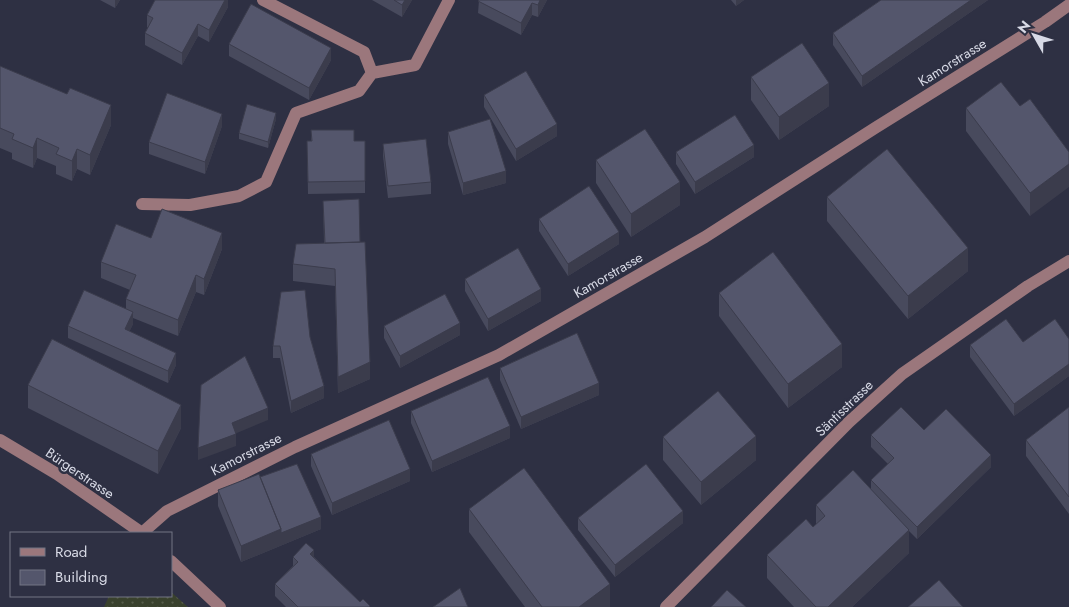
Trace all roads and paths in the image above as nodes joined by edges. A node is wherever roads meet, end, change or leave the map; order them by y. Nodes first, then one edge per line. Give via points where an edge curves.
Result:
1 (263, 0) edge
2 (448, 0) edge
3 (1069, 4) edge
4 (372, 73) junction
5 (142, 204) dead end
6 (1069, 261) edge
7 (0, 440) edge
8 (141, 532) edge
9 (143, 532) edge
10 (172, 562) edge
11 (220, 607) edge
12 (666, 607) edge

1 - 4 street via 364,52
2 - 4 street via 415,66
3 - 9 street, Kamorstrasse via 705,237 499,355 295,447 167,511
4 - 5 street via 359,91 296,113 266,182 239,196 190,205
6 - 12 street, Säntisstrasse via 902,374 849,422
7 - 8 street, Bürgerstrasse via 57,474
10 - 11 street

